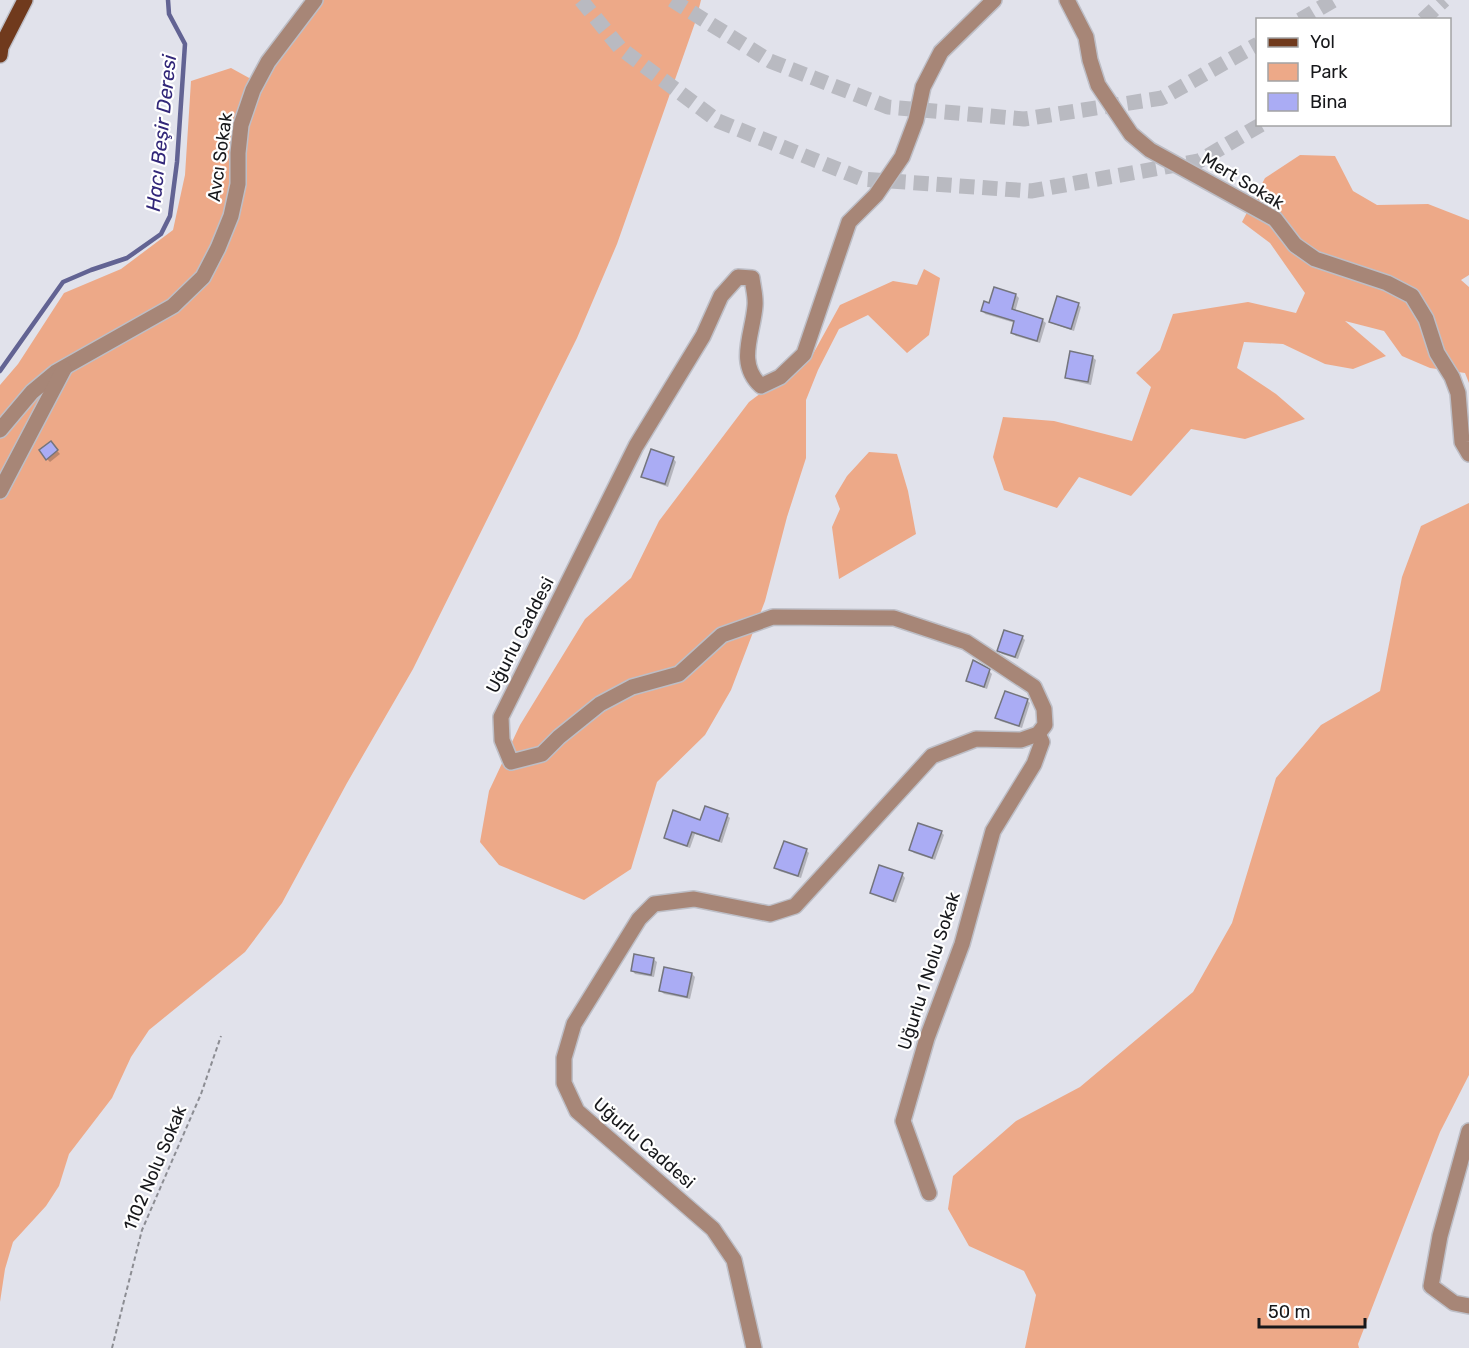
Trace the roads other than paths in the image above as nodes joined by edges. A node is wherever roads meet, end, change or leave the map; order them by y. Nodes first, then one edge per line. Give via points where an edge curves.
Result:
1 (25, 0) edge
2 (315, 0) edge
3 (994, 0) edge
4 (1067, 0) edge
5 (0, 55) edge
6 (65, 367) junction
7 (0, 430) edge
8 (1469, 454) edge
9 (0, 491) edge
10 (1038, 734) junction
11 (1469, 1131) edge
12 (929, 1193) dead end
13 (1469, 1306) edge
14 (754, 1348) edge

1 - 5 main road
2 - 6 street, Avcı Sokak via 268,62 253,90 241,125 238,184 231,216 202,277 173,306
3 - 10 street, Uğurlu Caddesi via 941,52 923,87 902,157 876,195 849,222 804,354 780,377 761,386 751,377 747,346 755,306 753,278 738,277 721,296 703,336 636,446 501,717 502,740 511,762 542,754 600,705 632,687 679,674 722,635 773,616 894,618 966,642 1034,687 1044,708 1045,725
4 - 8 street, Mert Sokak via 1086,37 1098,85 1131,134 1149,150 1275,219 1295,245 1315,259 1387,283 1412,297 1452,376 1458,393 1462,442
6 - 7 street, Avcı Sokak via 32,392
6 - 9 street
10 - 12 street, Uğurlu 1 Nolu Sokak via 1042,742 1034,764 993,831 962,944 927,1038 903,1121
10 - 14 street, Uğurlu Caddesi via 1021,740 976,739 932,756 795,906 770,914 694,899 654,904 639,919 574,1024 564,1058 564,1083 577,1111 713,1229 734,1260
11 - 13 street via 1440,1236 1431,1286 1454,1303

